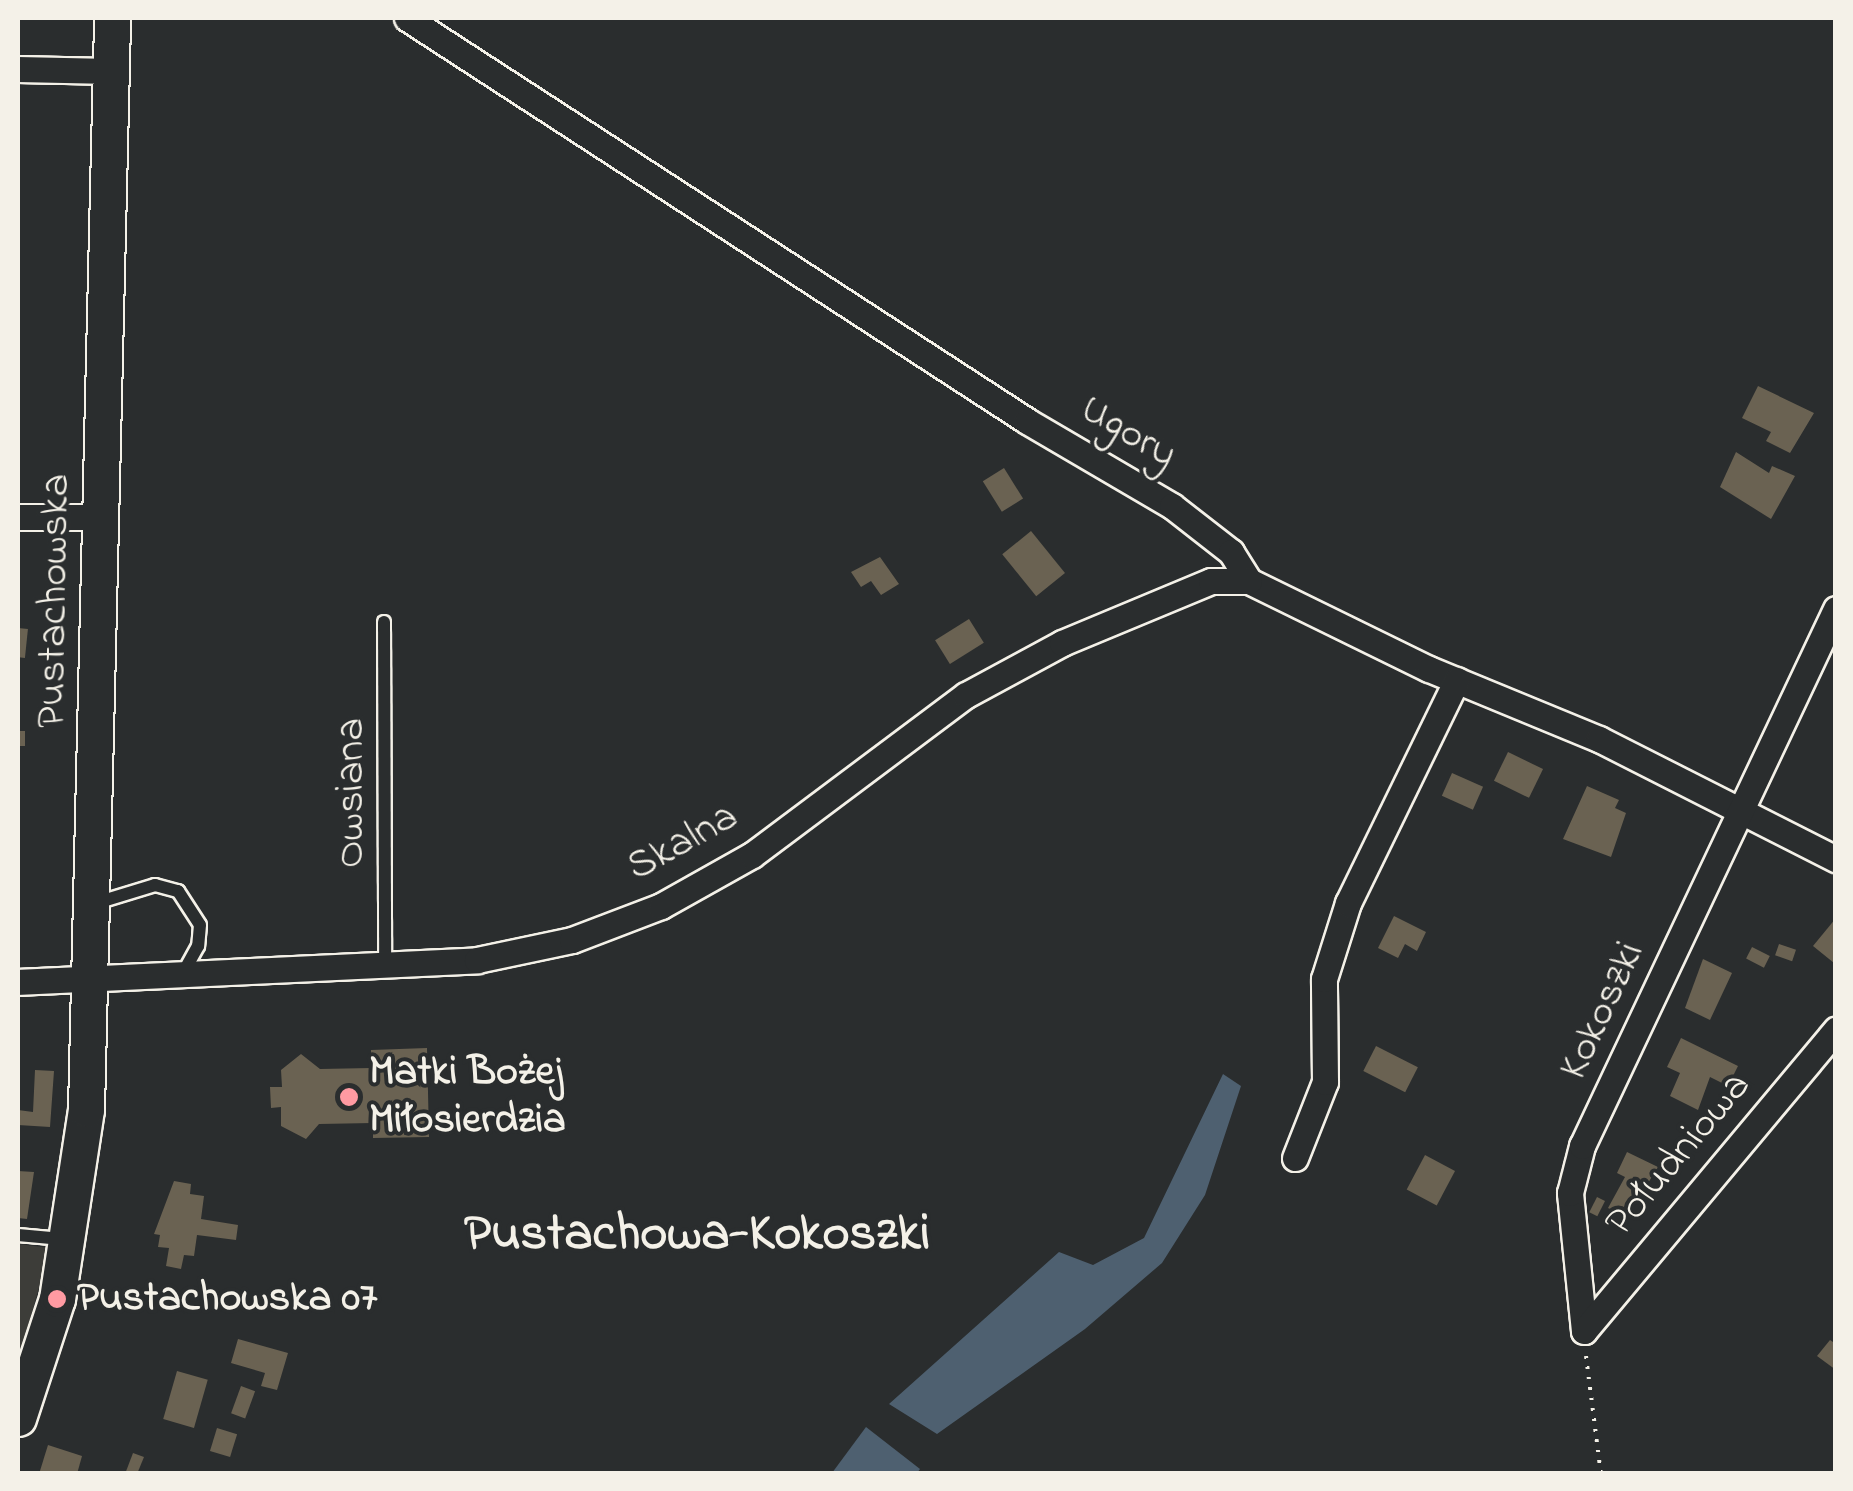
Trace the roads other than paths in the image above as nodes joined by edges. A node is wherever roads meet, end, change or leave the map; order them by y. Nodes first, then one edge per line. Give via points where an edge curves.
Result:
1 (112, 18) edge
2 (407, 18) edge
3 (18, 69) edge
4 (110, 71) junction
5 (103, 517) junction
6 (18, 518) edge
7 (1249, 581) junction
8 (1836, 609) edge
9 (384, 622) dead end
10 (1457, 680) junction
11 (1743, 809) junction
12 (1836, 859) edge
13 (92, 904) junction
14 (385, 964) junction
15 (183, 973) junction
16 (90, 976) junction
17 (18, 982) edge
18 (1836, 1030) edge
19 (1294, 1158) dead end
20 (18, 1235) edge
21 (69, 1240) junction
22 (1584, 1331) joint
23 (19, 1409) edge

1 - 4 street, Pustachowska
2 - 7 street, Ugory via 1027,420 1172,506 1231,552
3 - 4 street
4 - 5 street, Pustachowska
5 - 6 street
5 - 13 street, Pustachowska
7 - 10 street, Ugory
7 - 14 street, Skalna via 1212,581 1143,607 966,695 752,855 661,906 553,944 477,960
8 - 11 street, Kokoszki
9 - 14 lane, Owsiana
10 - 11 street, Ugory
10 - 19 street via 1348,902 1324,979 1325,1082
11 - 12 street, Ugory
11 - 22 street, Kokoszki via 1582,1146 1570,1193
13 - 15 lane via 156,885 178,891 200,925 198,946
13 - 16 street, Pustachowska
14 - 15 street, Skalna
15 - 16 street, Skalna
16 - 17 street, Skalna
16 - 21 street, Pustachowska via 86,1109
18 - 22 street, Południowa
20 - 21 lane
21 - 23 street, Pustachowska

